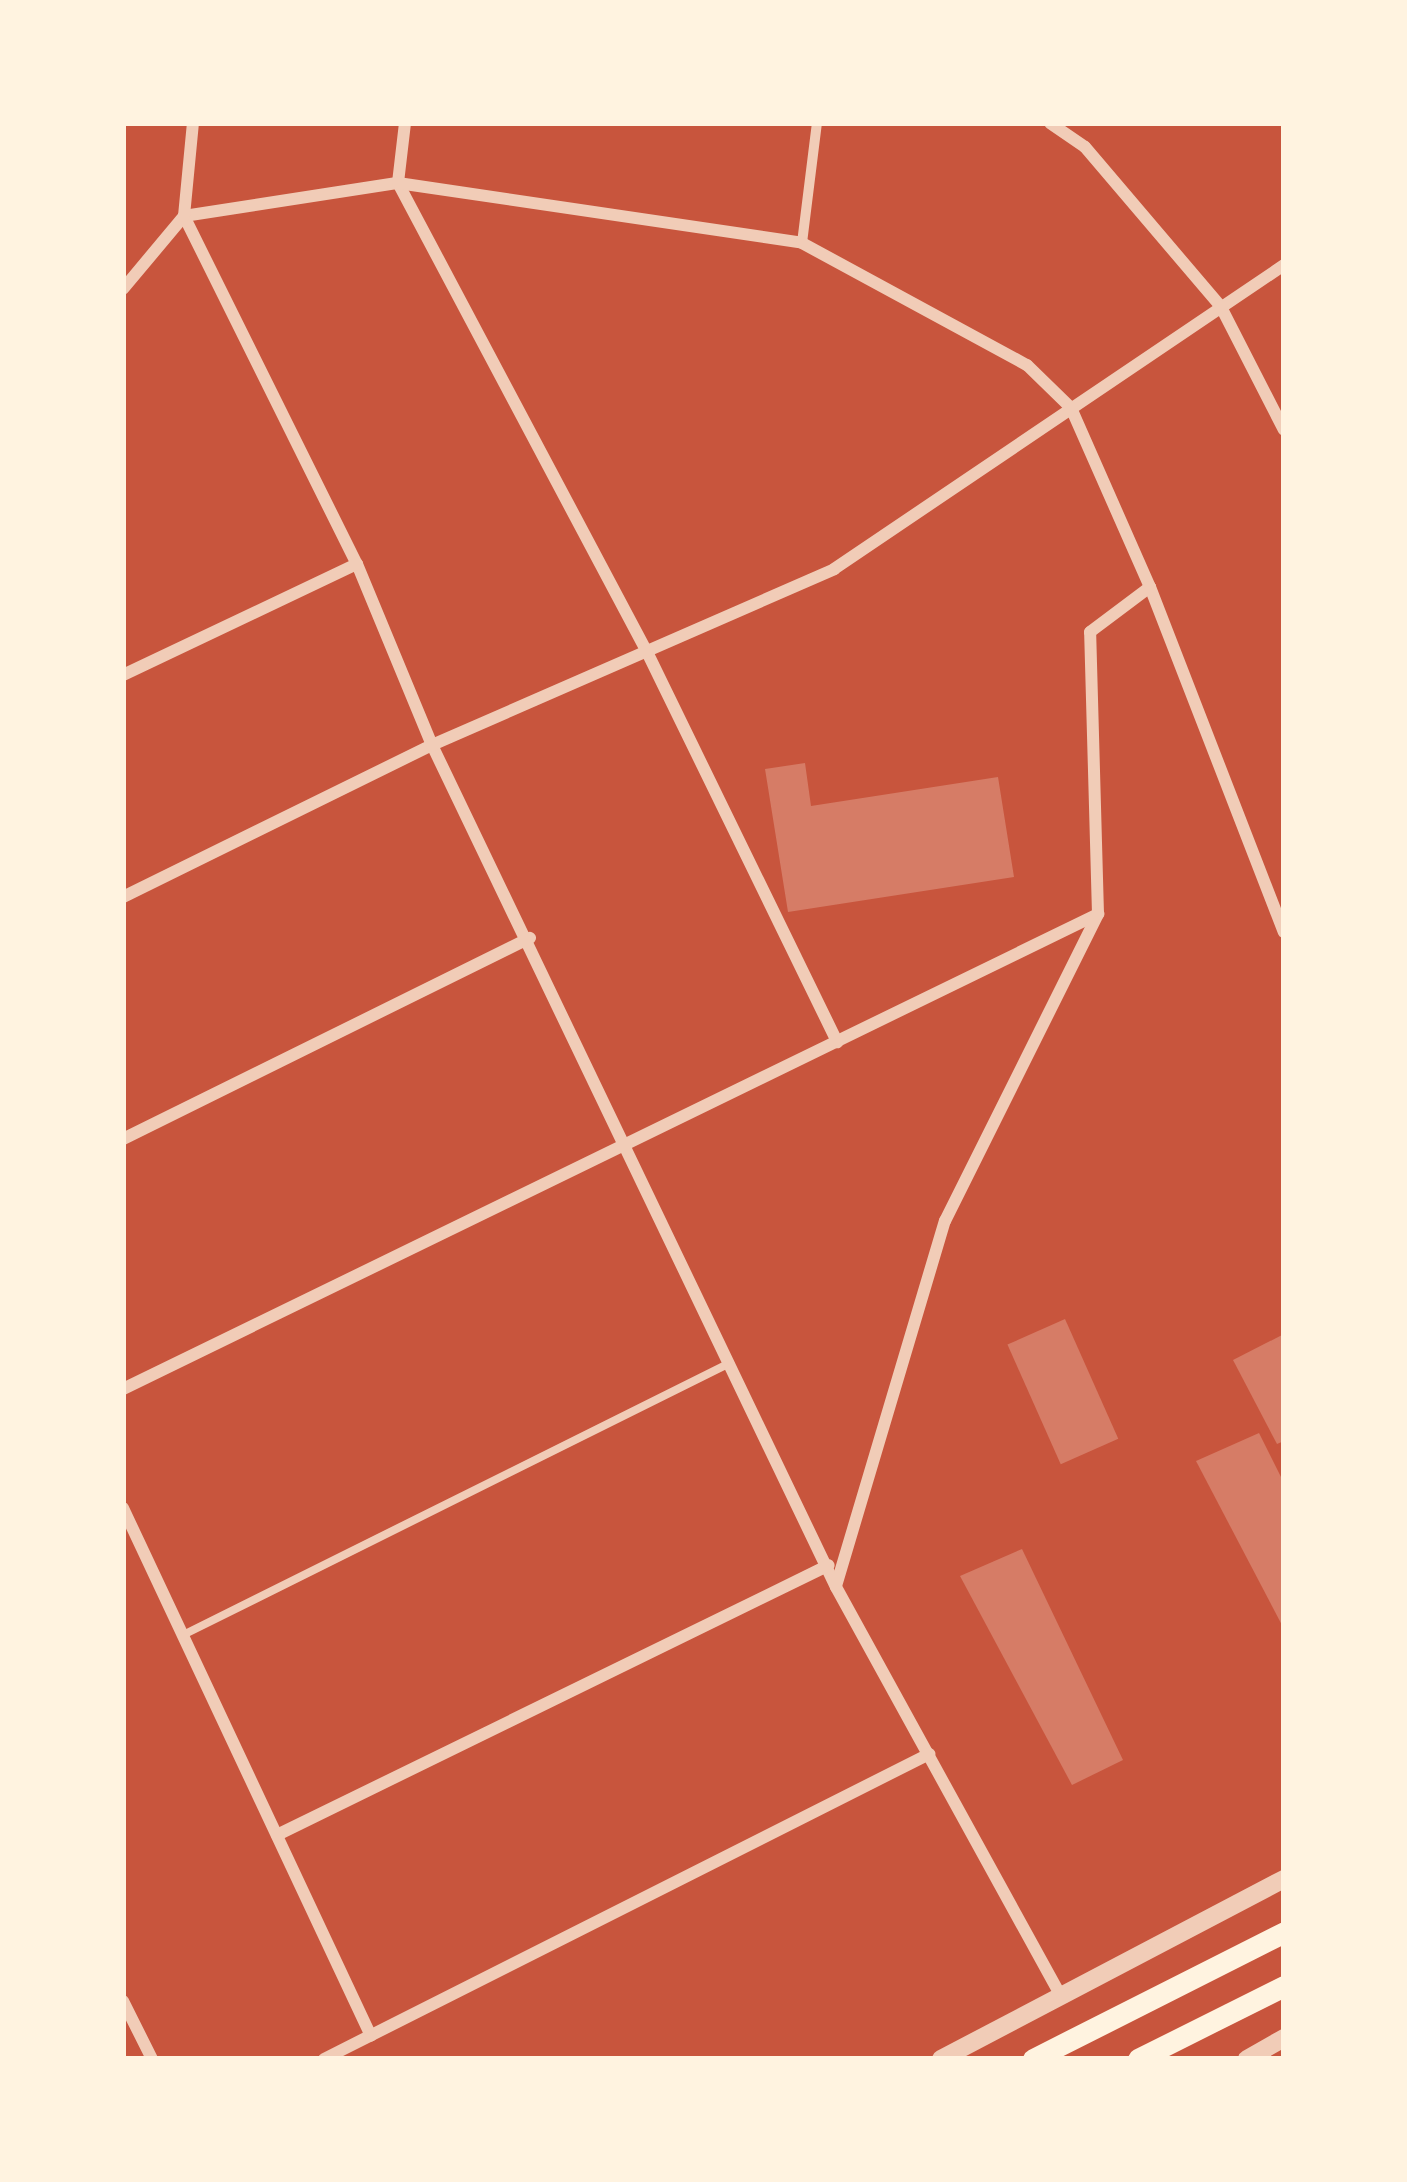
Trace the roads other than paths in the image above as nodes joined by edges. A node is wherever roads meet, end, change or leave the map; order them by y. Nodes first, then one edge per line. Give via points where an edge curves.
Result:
1 (193, 123) edge
2 (405, 123) edge
3 (817, 123) edge
4 (1050, 123) edge
5 (398, 183) junction
6 (184, 216) junction
7 (802, 243) junction
8 (1284, 265) edge
9 (123, 289) edge
10 (1221, 307) junction
11 (1071, 408) junction
12 (1284, 430) edge
13 (357, 564) junction
14 (1150, 587) junction
15 (647, 654) junction
16 (123, 675) edge
17 (432, 745) junction
18 (123, 897) edge
19 (1098, 914) junction
20 (1284, 932) edge
21 (530, 938) junction
22 (837, 1042) junction
23 (123, 1139) edge
24 (622, 1144) junction
25 (732, 1362) junction
26 (123, 1388) edge
27 (123, 1508) edge
28 (829, 1565) junction
29 (836, 1587) junction
30 (183, 1635) junction
31 (928, 1754) junction
32 (278, 1835) junction
33 (1284, 1879) edge
34 (1284, 1932) edge
35 (1284, 1986) edge
36 (1060, 1995) junction
37 (123, 2001) edge
38 (371, 2036) junction
39 (1284, 2038) edge
40 (152, 2059) edge
41 (324, 2059) edge
42 (940, 2059) edge
43 (1033, 2059) edge
44 (1138, 2059) edge
45 (1246, 2059) edge

1 - 6 street
2 - 5 street
3 - 7 street
4 - 10 street via 1085,147
5 - 6 street
5 - 7 street
5 - 15 street
6 - 9 street
6 - 13 street
7 - 11 street via 1027,365
8 - 10 street
10 - 11 street
10 - 12 street
11 - 14 street
11 - 15 street via 834,569
13 - 16 street
13 - 17 street
14 - 19 street via 1090,632
14 - 20 street
15 - 17 street
15 - 22 street
17 - 18 street
17 - 21 street
19 - 22 street
19 - 29 street via 945,1220
21 - 23 street
21 - 24 street
22 - 24 street
24 - 25 street
24 - 26 street
25 - 28 street
25 - 30 lane
27 - 30 street
28 - 29 street
28 - 32 street
29 - 31 street
30 - 32 street
31 - 36 street
31 - 38 street
32 - 38 street
33 - 36 street
34 - 43 main road
35 - 44 main road
36 - 42 street
37 - 40 street
38 - 41 street
39 - 45 street

